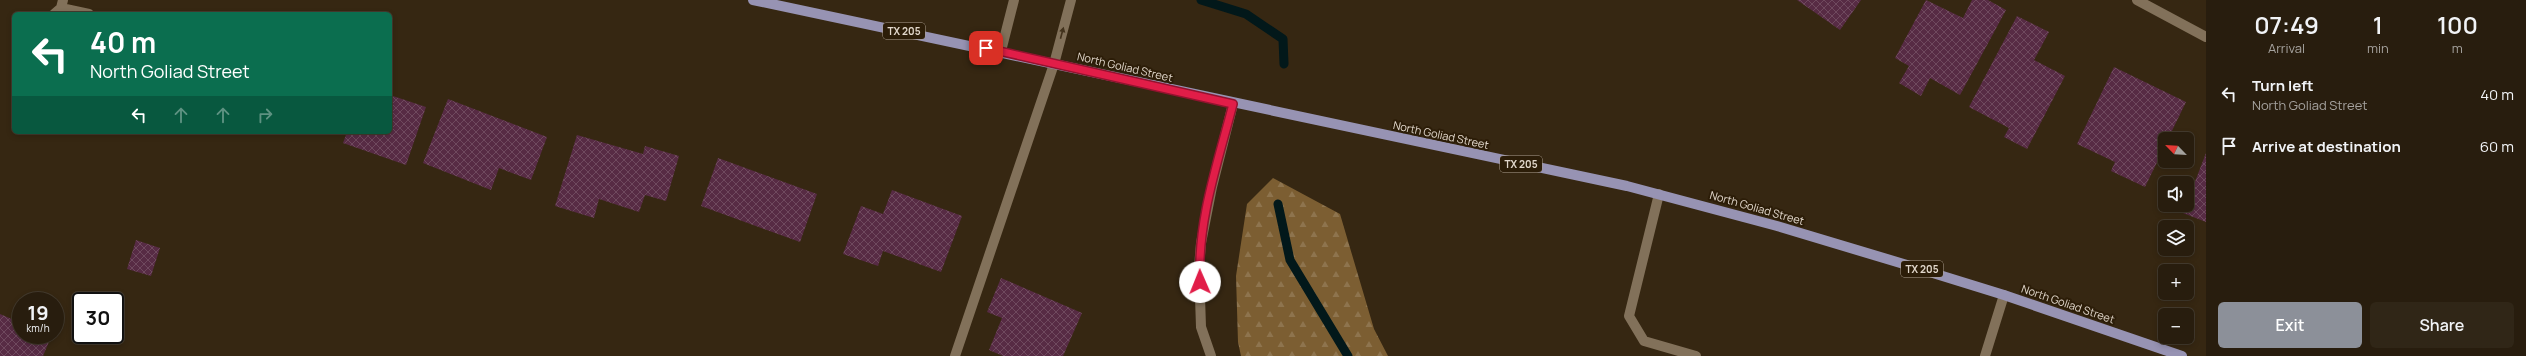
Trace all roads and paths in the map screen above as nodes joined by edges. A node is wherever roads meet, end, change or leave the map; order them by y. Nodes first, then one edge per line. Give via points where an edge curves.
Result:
1 (753, 0) edge
2 (1014, 0) edge
3 (2137, 0) edge
4 (1071, 2) edge
5 (59, 7) edge
6 (80, 12) edge
7 (2206, 37) edge
8 (1001, 51) junction
9 (1054, 64) junction
10 (1233, 104) junction
11 (1659, 194) junction
12 (2004, 295) junction
13 (955, 356) edge
14 (1211, 356) edge
15 (1696, 356) edge
16 (1986, 356) edge
17 (2182, 356) edge

1 - 8 main road, North Goliad Street / TX 205
2 - 8 street
3 - 7 street
9 -> 4 street
5 - 6 street
8 - 9 main road, North Goliad Street / TX 205
9 - 10 main road, North Goliad Street / TX 205
9 - 13 street
10 - 11 main road, North Goliad Street / TX 205 via 1562,171
10 - 14 street via 1201,243 1199,267 1202,327
11 - 12 main road, North Goliad Street / TX 205 via 1777,226
11 - 15 street via 1629,316 1644,341
12 - 16 street
12 - 17 main road, North Goliad Street / TX 205

